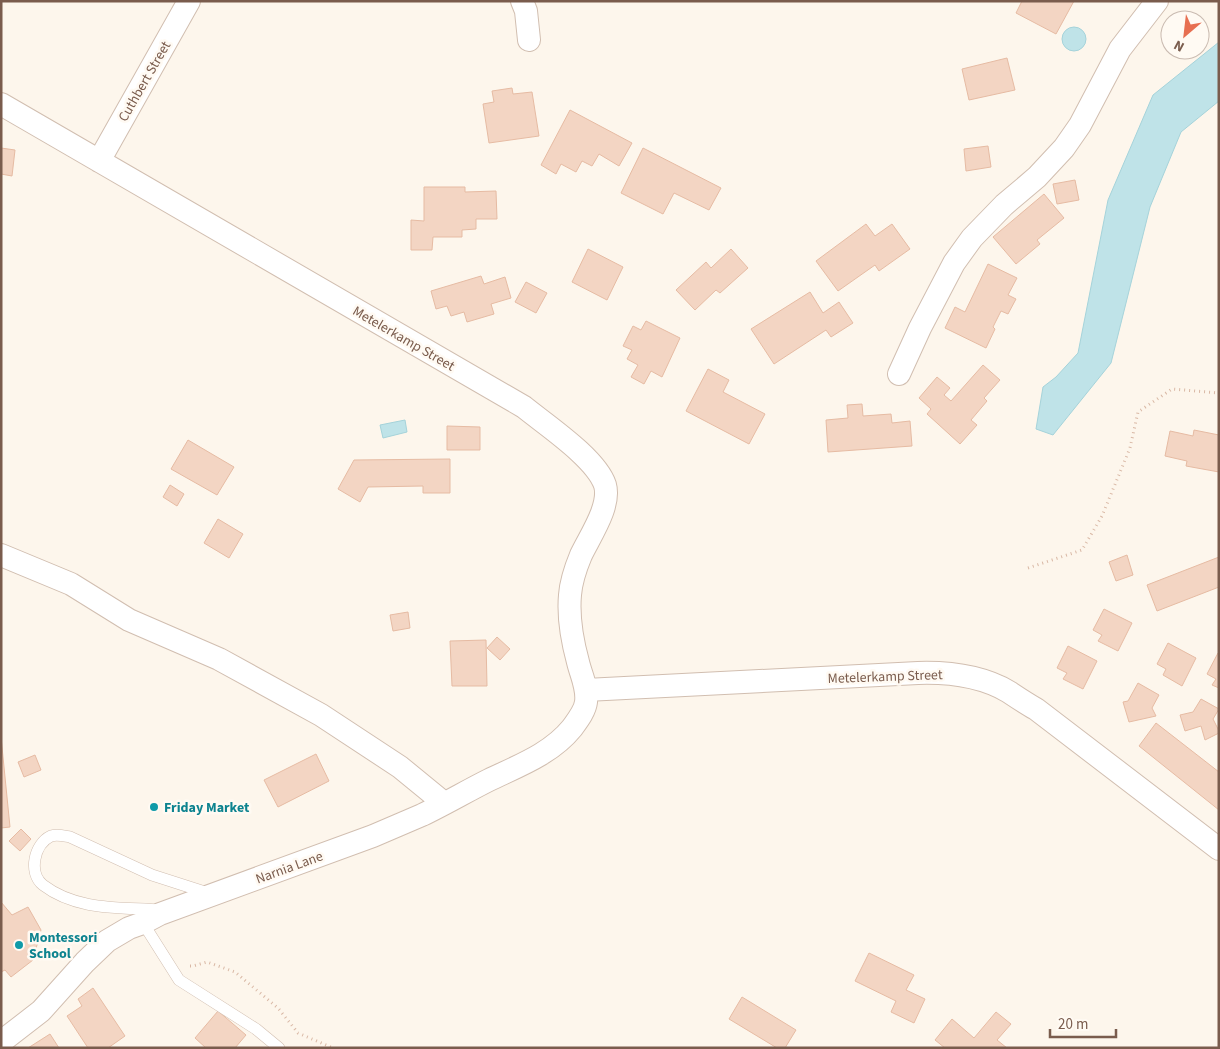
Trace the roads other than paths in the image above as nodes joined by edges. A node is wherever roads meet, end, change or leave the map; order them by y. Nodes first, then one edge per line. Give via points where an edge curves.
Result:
1 (189, 1) edge
2 (522, 1) edge
3 (1157, 1) edge
4 (529, 40) dead end
5 (1, 104) edge
6 (99, 161) junction
7 (899, 374) dead end
8 (1, 554) edge
9 (586, 697) junction
10 (444, 803) junction
11 (1219, 849) edge
12 (212, 895) junction
13 (169, 911) junction
14 (143, 923) junction
15 (1, 1042) edge
16 (279, 1048) edge

1 - 6 street, Cuthbert Street
2 - 4 street
3 - 7 street via 1120,48 1080,125 1064,148 972,238 954,262
5 - 6 street, Metelerkamp Street
6 - 9 street, Metelerkamp Street via 524,407 593,465 604,483 606,495 599,519 575,571 569,608
8 - 10 street via 71,584 129,620 219,659 321,715 400,767
9 - 10 street, Narnia Lane via 581,715 550,748
9 - 11 street, Metelerkamp Street via 918,673 974,678 1008,692 1036,709
10 - 12 street, Narnia Lane via 373,836
12 - 13 street, Narnia Lane
12 - 13 lane via 152,874 70,837 51,836 40,846 34,869 42,884 57,893 96,906
13 - 14 street, Narnia Lane
14 - 15 street, Narnia Lane via 107,941 41,1011
14 - 16 lane via 179,980 256,1029

